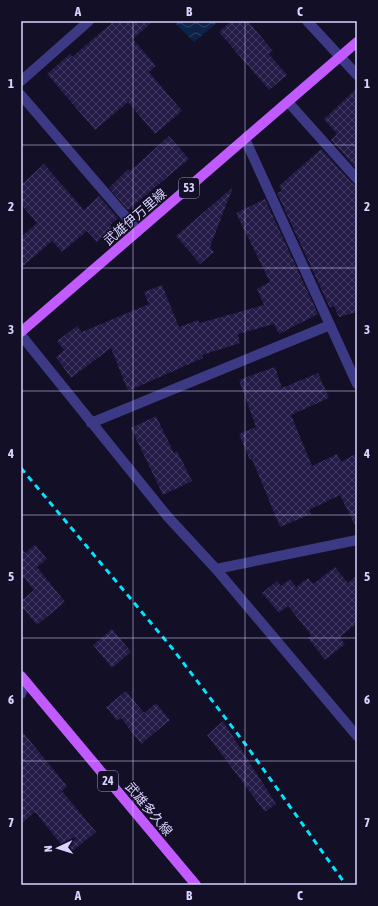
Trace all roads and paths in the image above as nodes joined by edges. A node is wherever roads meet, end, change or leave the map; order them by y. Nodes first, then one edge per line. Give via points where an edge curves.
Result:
1 (90, 21) edge
2 (307, 21) edge
3 (357, 42) edge
4 (341, 56) junction
5 (357, 75) edge
6 (21, 81) edge
7 (21, 95) edge
8 (288, 102) junction
9 (245, 139) junction
10 (357, 179) edge
11 (138, 232) junction
12 (330, 325) junction
13 (21, 334) edge
14 (357, 384) edge
15 (91, 423) junction
16 (357, 540) edge
17 (216, 569) junction
18 (23, 679) edge
19 (21, 694) edge
20 (357, 736) edge
21 (196, 885) edge

1 - 6 street
2 - 4 street
3 - 4 main road, 武雄伊万里線 / 53
4 - 5 street
4 - 8 main road, 武雄伊万里線 / 53
7 - 11 street
8 - 9 main road, 武雄伊万里線 / 53
8 - 10 street
9 - 11 main road, 武雄伊万里線 / 53
9 - 12 street
11 - 13 main road, 武雄伊万里線 / 53
12 - 14 street
12 - 15 street
13 - 15 street
15 - 17 street via 168,517
16 - 17 street
17 - 20 street
18 - 19 street
18 - 21 main road, 武雄多久線 / 24

